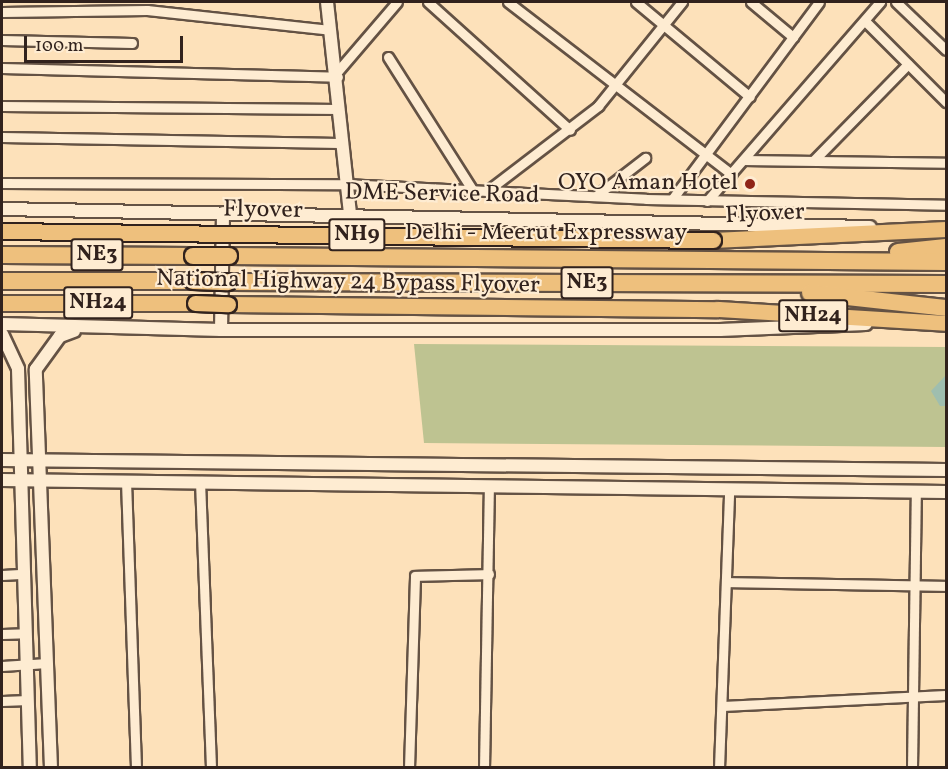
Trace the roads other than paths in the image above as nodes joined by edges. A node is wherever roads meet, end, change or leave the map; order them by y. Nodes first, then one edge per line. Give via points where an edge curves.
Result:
1 (327, 2) edge
2 (397, 2) edge
3 (428, 2) edge
4 (508, 2) edge
5 (636, 2) edge
6 (682, 2) edge
7 (751, 2) edge
8 (880, 2) edge
9 (896, 2) edge
10 (814, 3) edge
11 (2, 12) edge
12 (865, 21) junction
13 (665, 24) junction
14 (330, 30) junction
15 (793, 37) junction
16 (2, 40) edge
17 (132, 43) dead end
18 (946, 50) edge
19 (388, 57) dead end
20 (908, 63) junction
21 (2, 68) edge
22 (338, 74) junction
23 (618, 85) junction
24 (750, 97) junction
25 (946, 102) edge
26 (2, 106) edge
27 (339, 109) junction
28 (570, 130) junction
29 (2, 137) edge
30 (339, 143) junction
31 (708, 155) junction
32 (645, 158) dead end
33 (743, 160) junction
34 (814, 160) junction
35 (946, 163) edge
36 (731, 174) junction
37 (2, 183) edge
38 (344, 184) junction
39 (473, 191) junction
40 (487, 191) junction
41 (597, 195) junction
42 (673, 198) junction
43 (707, 201) junction
44 (946, 205) edge
45 (2, 208) edge
46 (224, 213) junction
47 (350, 215) junction
48 (919, 229) junction
49 (946, 229) edge
50 (2, 231) edge
51 (946, 247) edge
52 (2, 255) edge
53 (804, 260) junction
54 (946, 262) edge
55 (2, 281) edge
56 (721, 283) junction
57 (946, 284) edge
58 (2, 303) edge
59 (946, 308) edge
60 (909, 322) junction
61 (946, 323) edge
62 (2, 324) edge
63 (82, 328) junction
64 (221, 330) junction
65 (2, 334) edge
66 (2, 460) edge
67 (21, 460) junction
68 (38, 460) junction
69 (946, 470) edge
70 (2, 480) edge
71 (20, 480) junction
72 (40, 480) junction
73 (126, 481) junction
74 (200, 482) junction
75 (489, 486) junction
76 (729, 490) junction
77 (916, 492) junction
78 (946, 492) edge
79 (24, 574) junction
80 (489, 574) junction
81 (2, 575) edge
82 (726, 582) junction
83 (915, 585) junction
84 (946, 586) edge
85 (26, 633) junction
86 (2, 634) edge
87 (47, 663) junction
88 (27, 664) junction
89 (2, 666) edge
90 (946, 695) edge
91 (913, 697) junction
92 (28, 700) junction
93 (2, 701) edge
94 (722, 706) junction
95 (30, 768) edge
96 (51, 768) edge
97 (136, 768) edge
98 (211, 768) edge
99 (409, 768) edge
100 (484, 768) edge
101 (719, 768) edge
102 (912, 768) edge

1 - 14 street
2 - 22 street
3 - 28 street
4 - 23 street
5 - 13 street
6 - 13 street
7 - 15 street
8 - 12 street
9 - 18 street
10 - 15 street
11 - 14 street via 147,10
12 - 20 street
12 - 33 street
13 - 23 street
13 - 24 street
14 - 22 street
15 - 24 street
16 - 17 street
19 - 39 street
20 - 25 street
20 - 34 street
21 - 22 street
22 - 27 street
23 - 28 street
23 - 31 street
24 - 31 street
26 - 27 street
27 - 30 street
28 - 40 street
29 - 30 street
30 - 38 street
31 - 36 street
31 - 42 street
32 - 41 street
33 - 34 street
33 - 36 street
34 - 35 street
36 - 43 street
37 - 38 street
38 - 39 street
38 - 47 street
39 - 40 street
40 - 41 street
41 - 42 street
42 - 43 street
43 - 44 street
45 - 46 street, DME Service Road
46 - 47 street, DME Service Road
46 - 64 street
47 - 48 street, DME Service Road via 734,220
48 - 49 highway, Flyover
48 - 50 highway, Flyover / NH9, bridge via 713,240
51 - 53 highway
52 - 53 highway, Delhi - Meerut Expressway / NE3, bridge
53 - 54 highway, Delhi - Meerut Expressway / NE3
55 - 56 highway, Delhi - Meerut Expressway / NE3, bridge
56 - 57 highway, Delhi - Meerut Expressway / NE3
56 - 59 highway
58 - 60 highway, National Highway 24 Bypass Flyover / NH24, bridge via 718,309
60 - 61 highway, National Highway 24 Bypass Flyover
60 - 64 street via 720,330
62 - 63 street
63 - 64 street
63 - 68 street via 60,336 36,369
65 - 67 street via 18,369
66 - 67 street
67 - 68 street
67 - 71 street
68 - 69 street
68 - 72 street
70 - 71 street
71 - 72 street
71 - 79 street
72 - 73 street
72 - 87 street
73 - 74 street
73 - 97 street
74 - 75 street
74 - 98 street
75 - 76 street
75 - 80 street
76 - 77 street
76 - 82 street
77 - 78 street
77 - 83 street
79 - 81 street
79 - 85 street
80 - 99 street via 415,576
80 - 100 street
82 - 83 street
82 - 94 street
83 - 84 street
83 - 91 street
85 - 86 street
85 - 88 street
87 - 88 street
87 - 96 street
88 - 89 street
88 - 92 street
90 - 91 street
91 - 94 street
91 - 102 street
92 - 93 street
92 - 95 street
94 - 101 street

